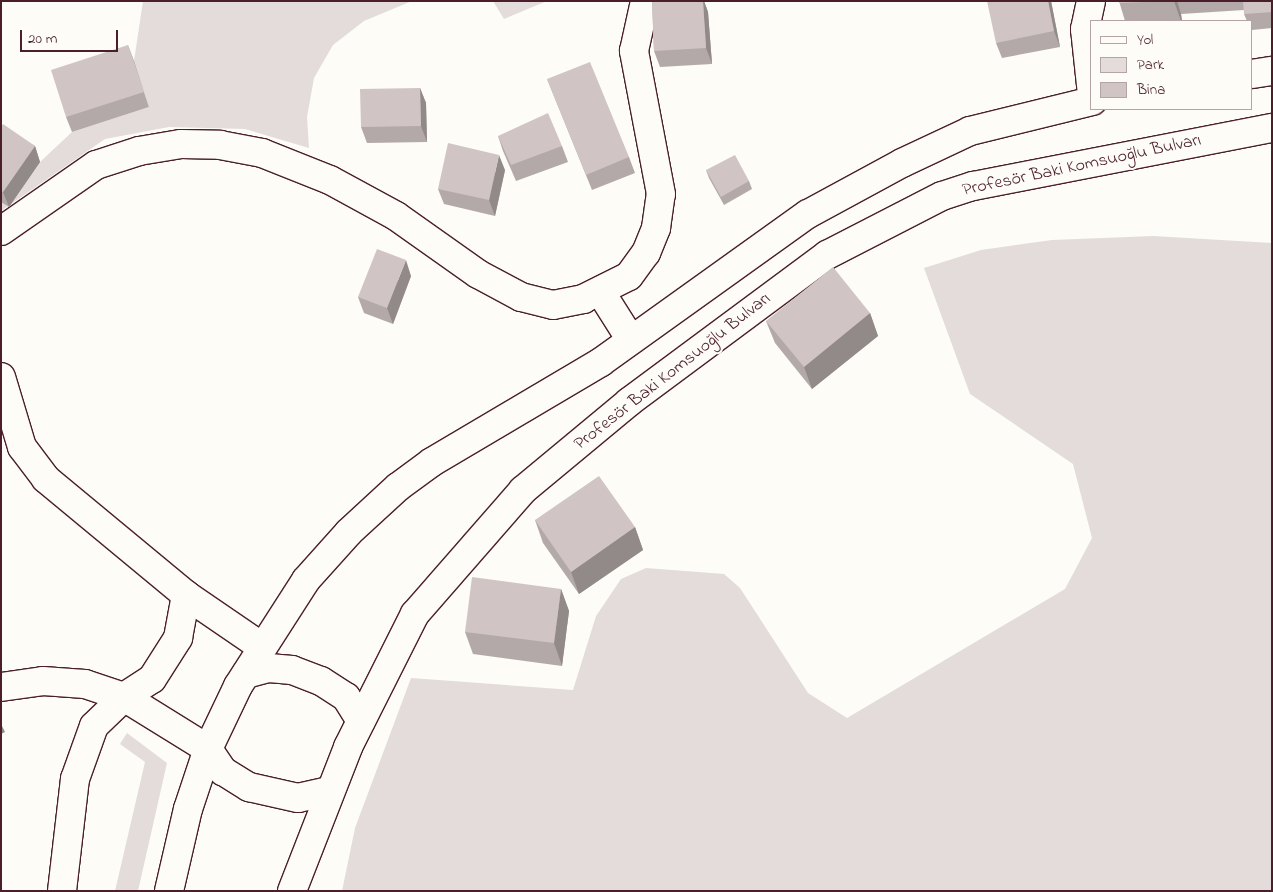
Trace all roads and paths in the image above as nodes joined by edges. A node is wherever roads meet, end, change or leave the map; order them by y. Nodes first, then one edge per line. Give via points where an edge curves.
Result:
1 (645, 1) edge
2 (1091, 1) edge
3 (1272, 71) edge
4 (1253, 74) edge
5 (1090, 76) edge
6 (1090, 101) edge
7 (1272, 128) edge
8 (1, 231) edge
9 (600, 290) junction
10 (631, 340) junction
11 (1, 377) edge
12 (186, 595) junction
13 (262, 647) junction
14 (246, 674) junction
15 (1, 687) edge
16 (124, 697) junction
17 (361, 722) junction
18 (208, 749) junction
19 (329, 791) junction
20 (62, 891) edge
21 (169, 891) edge
22 (292, 891) edge

1 - 9 main road via 634,51 661,194 656,228 646,253 629,276
2 - 5 main road via 1085,29
3 - 4 main road
6 - 10 main road via 970,131 902,163 808,214
7 - 17 main road, Profesör Baki Komsuoğlu Bulvarı via 973,186 942,196 827,254 629,402 523,490 415,614
8 - 9 main road via 96,165 139,151 180,144 220,145 262,153 330,180 396,216 478,274 521,297 553,305 583,299
9 - 10 main road
10 - 13 main road via 601,362 432,462 398,487 348,532 306,580
11 - 12 main road via 22,447 46,479
12 - 13 main road
12 - 16 main road via 178,638 152,679
13 - 14 main road
14 - 17 main road via 269,668 292,670 321,681 346,697
14 - 18 main road
15 - 16 main road via 43,681 85,684
16 - 18 main road
16 - 20 main road via 94,726 75,779
17 - 19 main road, Profesör Baki Komsuoğlu Bulvarı
18 - 19 main road via 223,771 249,786 298,798
18 - 21 main road via 188,809
19 - 22 main road, Profesör Baki Komsuoğlu Bulvarı

